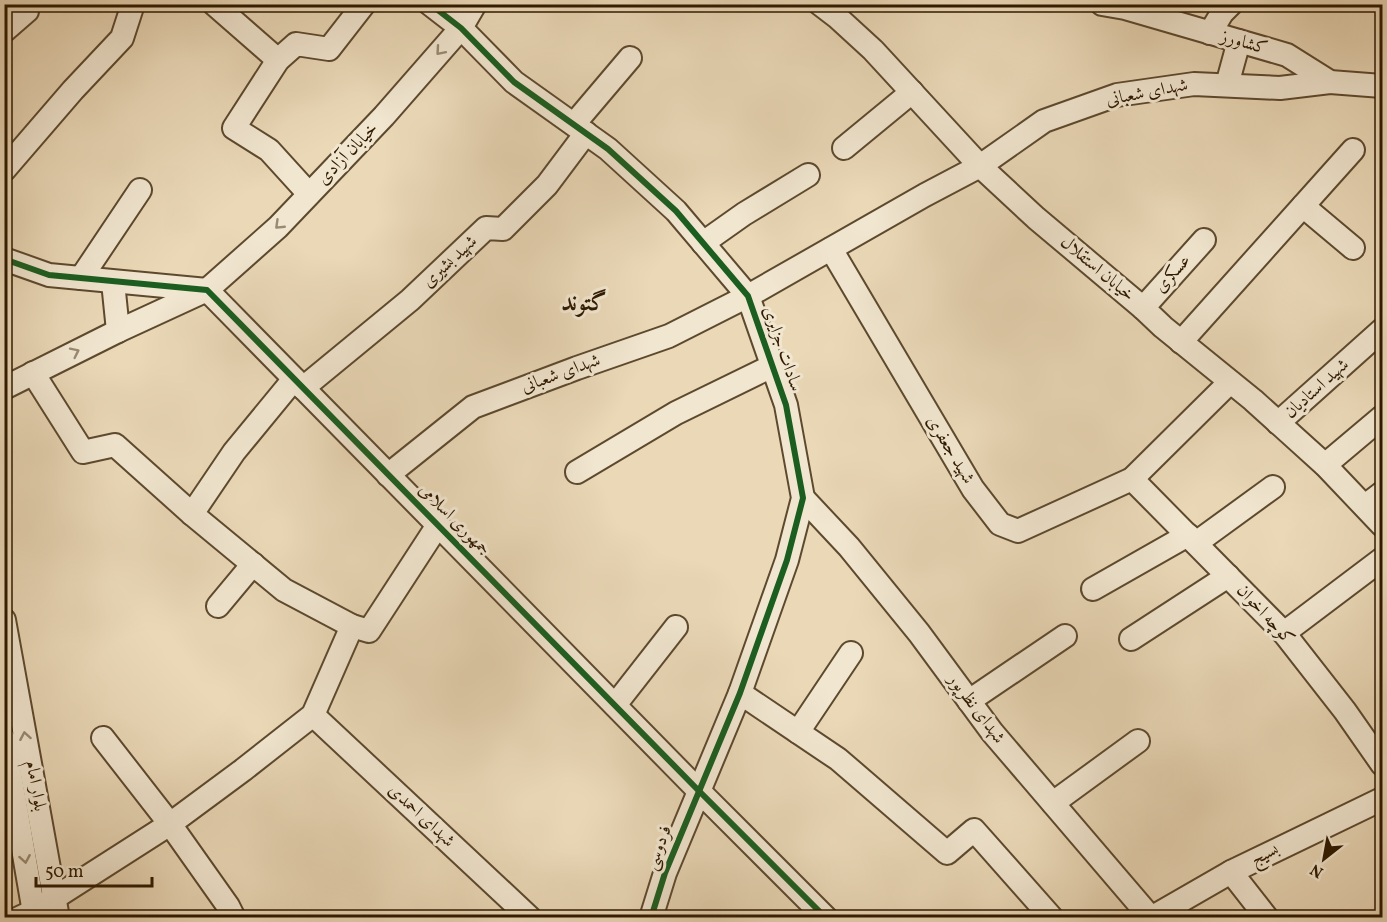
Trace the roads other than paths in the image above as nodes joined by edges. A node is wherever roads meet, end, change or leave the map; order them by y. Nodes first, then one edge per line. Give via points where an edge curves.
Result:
1 (133, 4) edge
2 (214, 4) edge
3 (364, 4) edge
4 (430, 4) edge
5 (475, 4) edge
6 (820, 4) edge
7 (1102, 4) edge
8 (1231, 4) edge
9 (27, 11) dead end
10 (461, 28) junction
11 (4, 31) edge
12 (1210, 33) junction
13 (1239, 41) junction
14 (630, 58) dead end
15 (278, 60) junction
16 (1330, 82) junction
17 (1227, 85) junction
18 (1382, 86) edge
19 (912, 93) junction
20 (580, 129) junction
21 (844, 148) dead end
22 (1353, 150) dead end
23 (980, 166) junction
24 (4, 170) edge
25 (808, 176) dead end
26 (140, 190) dead end
27 (309, 194) junction
28 (1303, 206) junction
29 (1204, 240) dead end
30 (703, 243) junction
31 (1353, 248) dead end
32 (831, 249) junction
33 (4, 259) edge
34 (81, 278) junction
35 (112, 282) junction
36 (207, 290) junction
37 (748, 296) junction
38 (1143, 308) junction
39 (1383, 330) edge
40 (118, 331) junction
41 (1181, 342) junction
42 (772, 366) junction
43 (33, 373) junction
44 (1230, 382) junction
45 (298, 383) junction
46 (5, 387) edge
47 (1383, 417) edge
48 (1278, 423) junction
49 (1325, 465) junction
50 (577, 472) dead end
51 (388, 475) junction
52 (1132, 479) junction
53 (1273, 487) dead end
54 (802, 498) junction
55 (1374, 500) edge
56 (192, 514) junction
57 (438, 525) junction
58 (1383, 525) edge
59 (1192, 539) junction
60 (1383, 559) edge
61 (253, 564) junction
62 (1228, 576) junction
63 (1094, 589) dead end
64 (218, 606) dead end
65 (5, 626) edge
66 (352, 626) junction
67 (676, 627) dead end
68 (1284, 633) junction
69 (1065, 636) dead end
70 (1131, 639) dead end
71 (851, 653) dead end
72 (740, 693) junction
73 (969, 701) junction
74 (615, 705) junction
75 (313, 715) junction
76 (798, 732) junction
77 (103, 738) dead end
78 (4, 739) edge
79 (1138, 741) dead end
80 (1383, 764) edge
81 (699, 790) junction
82 (1383, 799) edge
83 (1053, 803) junction
84 (170, 824) junction
85 (1232, 872) junction
86 (56, 908) edge
87 (29, 915) edge
88 (234, 918) edge
89 (530, 918) edge
90 (651, 918) edge
91 (826, 918) edge
92 (1052, 918) edge
93 (1151, 918) edge
94 (1268, 918) edge

1 - 24 street via 122,38
2 - 15 street
3 - 15 street via 329,50 297,44
4 - 10 street, سادات جزایری
5 - 10 street, خیابان آزادی
6 - 19 street, خیابان استقلال via 873,50
7 - 12 street, کشاورز
8 - 12 street
9 - 11 street
10 - 20 street, سادات جزایری via 514,82
10 -> 27 street, خیابان آزادی via 384,117
12 - 13 street, کشاورز
13 - 16 street, کشاورز via 1287,55
13 - 17 street
14 - 20 street, شهید بشیری
15 - 27 street via 234,128 269,150
16 - 17 street, شهدای شعبانی via 1280,88
16 - 18 street, کشاورز
17 - 23 street, شهدای شعبانی via 1194,84 1117,95 1044,121
19 - 21 street
19 - 23 street, خیابان استقلال
20 - 30 street, سادات جزایری via 676,211
20 - 45 street, شهید بشیری via 547,185 503,229 486,228 410,300
22 - 28 street
23 - 32 street, شهدای شعبانی
23 - 38 street, خیابان استقلال
25 - 30 street
26 - 34 street
27 -> 36 street, خیابان آزادی
28 - 31 street
28 - 41 street
29 - 38 street, عسکری
30 - 37 street, سادات جزایری
32 - 37 street, شهدای شعبانی
32 - 52 street, شهید جعفری via 973,489 1000,524 1018,531
33 - 34 street via 49,275
34 - 35 street
35 - 36 street
35 - 40 street
36 - 40 street
36 - 45 street, جمهوری اسلامی
37 - 42 street, سادات جزایری
37 - 51 street, شهدای شعبانی via 669,336 473,407
38 - 41 street, خیابان استقلال
39 - 48 street, شهید استادیان
43 -> 40 street
41 - 44 street, خیابان استقلال
42 - 50 street via 676,413
42 - 54 street, سادات جزایری via 786,405
43 - 46 street
43 - 56 street via 83,452 115,445
44 - 48 street, خیابان استقلال
44 - 52 street
45 - 51 street, جمهوری اسلامی
45 - 56 street, شهید بشیری via 234,452
47 - 49 street
48 - 49 street, خیابان استقلال
49 - 55 street, خیابان استقلال
51 - 57 street, جمهوری اسلامی
52 - 59 street, کوچه اخوان
53 - 59 street
54 - 72 street, سادات جزایری via 787,560
54 - 73 street, شهدای نظرپور via 863,564
55 - 58 street, خیابان استقلال
56 - 61 street
57 - 66 street via 369,631
57 - 74 street, جمهوری اسلامی
59 - 62 street, کوچه اخوان
59 - 63 street
60 - 68 street
61 - 64 street
61 - 66 street via 284,590
62 - 68 street, کوچه اخوان
62 - 70 street
86 -> 65 street, بلوار امام
66 - 75 street
67 - 74 street
68 - 80 street, کوچه اخوان
69 - 73 street
71 - 76 street
72 - 76 street
72 - 81 street, سادات جزایری
73 - 83 street, شهدای نظرپور
74 - 81 street, جمهوری اسلامی
75 - 84 street
75 - 89 street, شهدای احمدی
76 - 92 street via 838,759 947,853 974,830
77 - 84 street
78 -> 87 street, بلوار امام
79 - 83 street
81 - 90 street, فردوسی
81 - 91 street, جمهوری اسلامی
82 - 85 street, بسیج
83 - 93 street, شهدای نظرپور
84 - 86 street
84 - 88 street
85 - 93 street, بسیج
85 - 94 street
86 - 87 street

